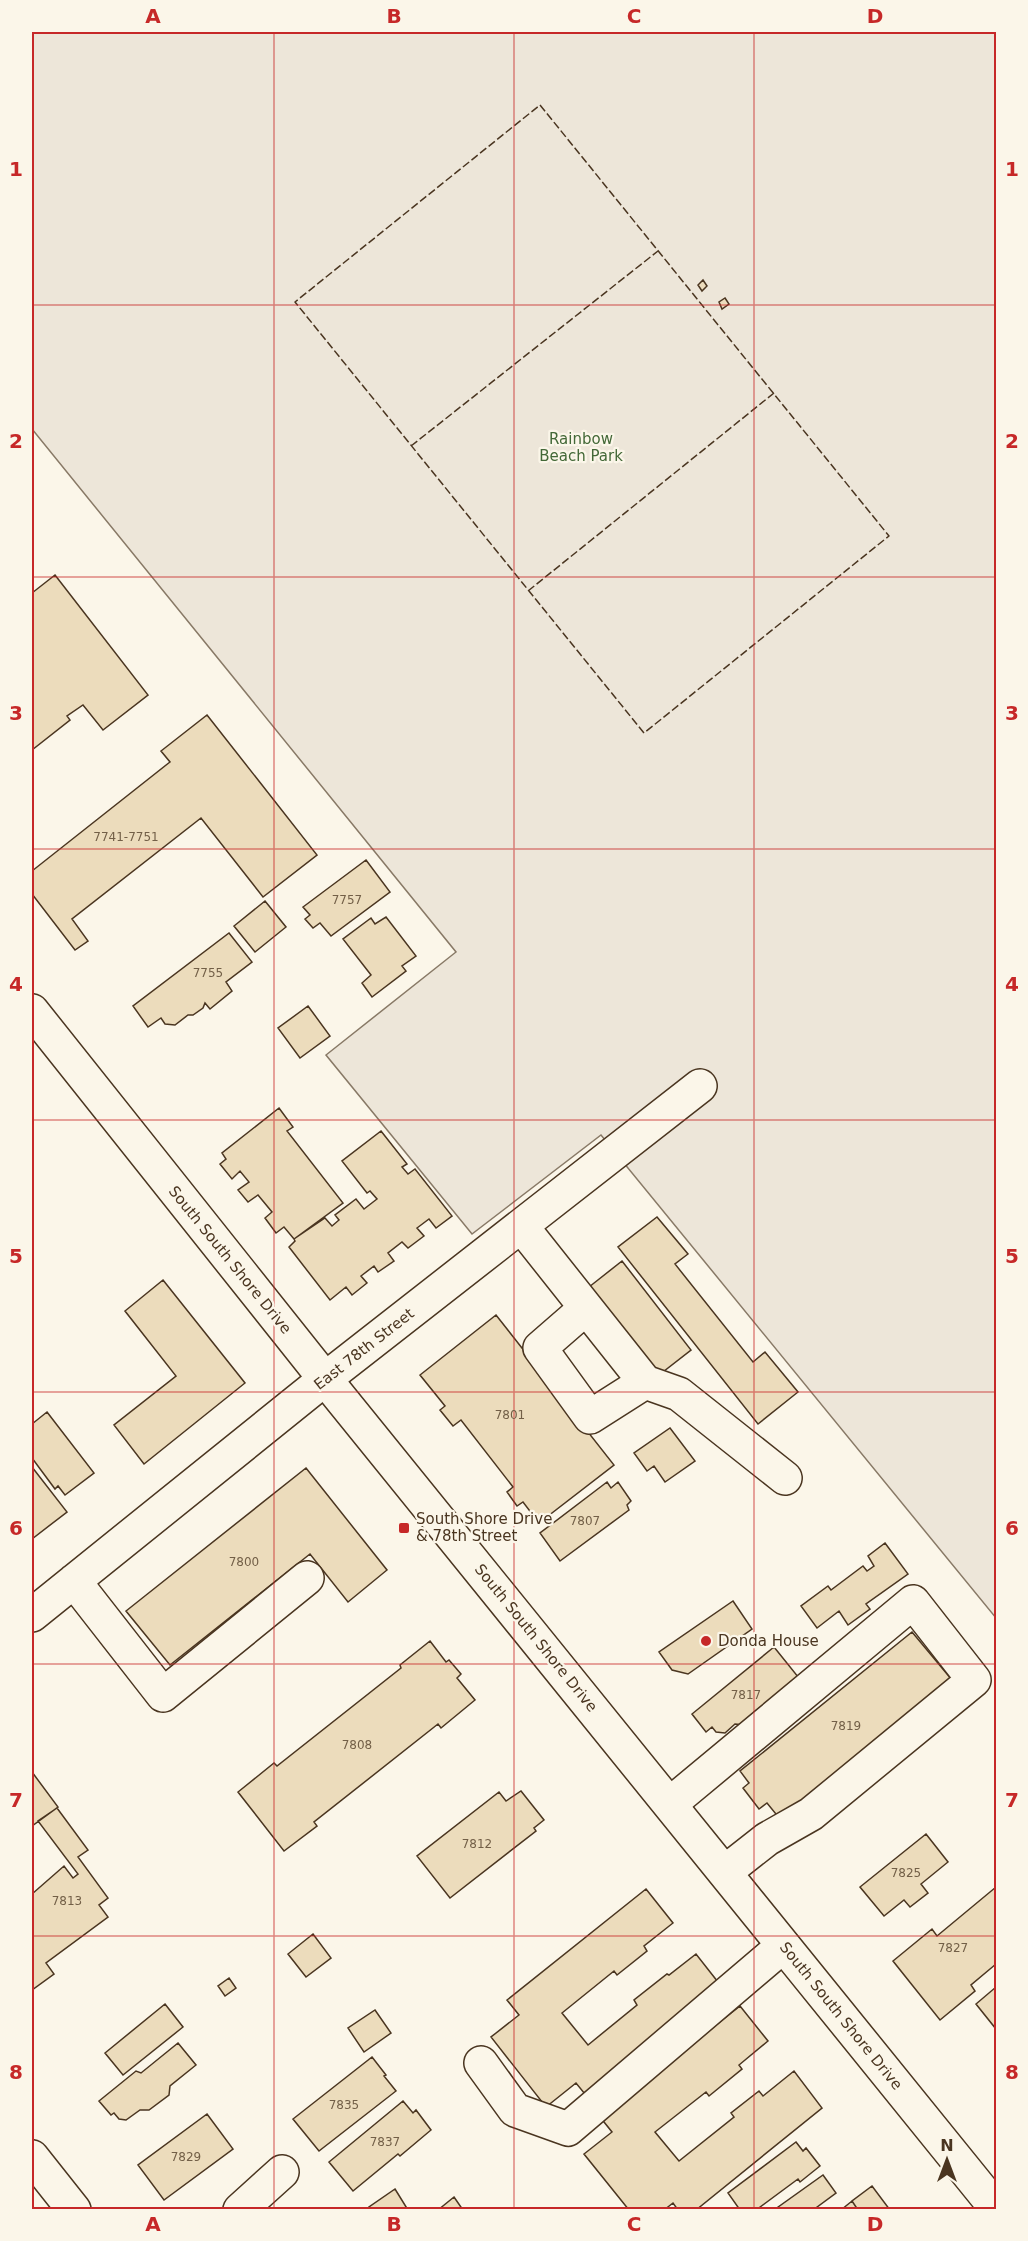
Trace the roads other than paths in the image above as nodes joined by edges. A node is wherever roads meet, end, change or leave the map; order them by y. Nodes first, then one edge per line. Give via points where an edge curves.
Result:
1 (32, 1011) edge
2 (700, 1086) dead end
3 (522, 1227) junction
4 (586, 1308) junction
5 (325, 1379) junction
6 (645, 1382) junction
7 (785, 1478) dead end
8 (307, 1578) dead end
9 (74, 1581) junction
10 (32, 1615) edge
11 (670, 1803) junction
12 (725, 1872) junction
13 (783, 1946) junction
14 (481, 2062) dead end
15 (32, 2157) edge
16 (282, 2172) dead end
17 (996, 2208) edge
18 (74, 2210) edge
19 (240, 2210) edge

1 - 5 main road, South South Shore Drive
2 - 3 main road, East 78th Street
3 - 4 main road
3 - 5 main road, East 78th Street
4 - 6 main road
4 - 6 main road via 540,1348 590,1417
5 - 9 main road, East 78th Street
5 - 11 main road, South South Shore Drive
6 - 7 main road via 679,1394
8 - 9 main road via 162,1695
9 - 10 main road, East 78th Street
11 - 12 main road, South South Shore Drive
11 - 12 main road via 913,1602 974,1680 811,1814 767,1839
12 - 13 main road, South South Shore Drive
13 - 14 main road via 568,2129 515,2110
13 - 17 main road, South South Shore Drive
15 - 18 main road
16 - 19 main road

